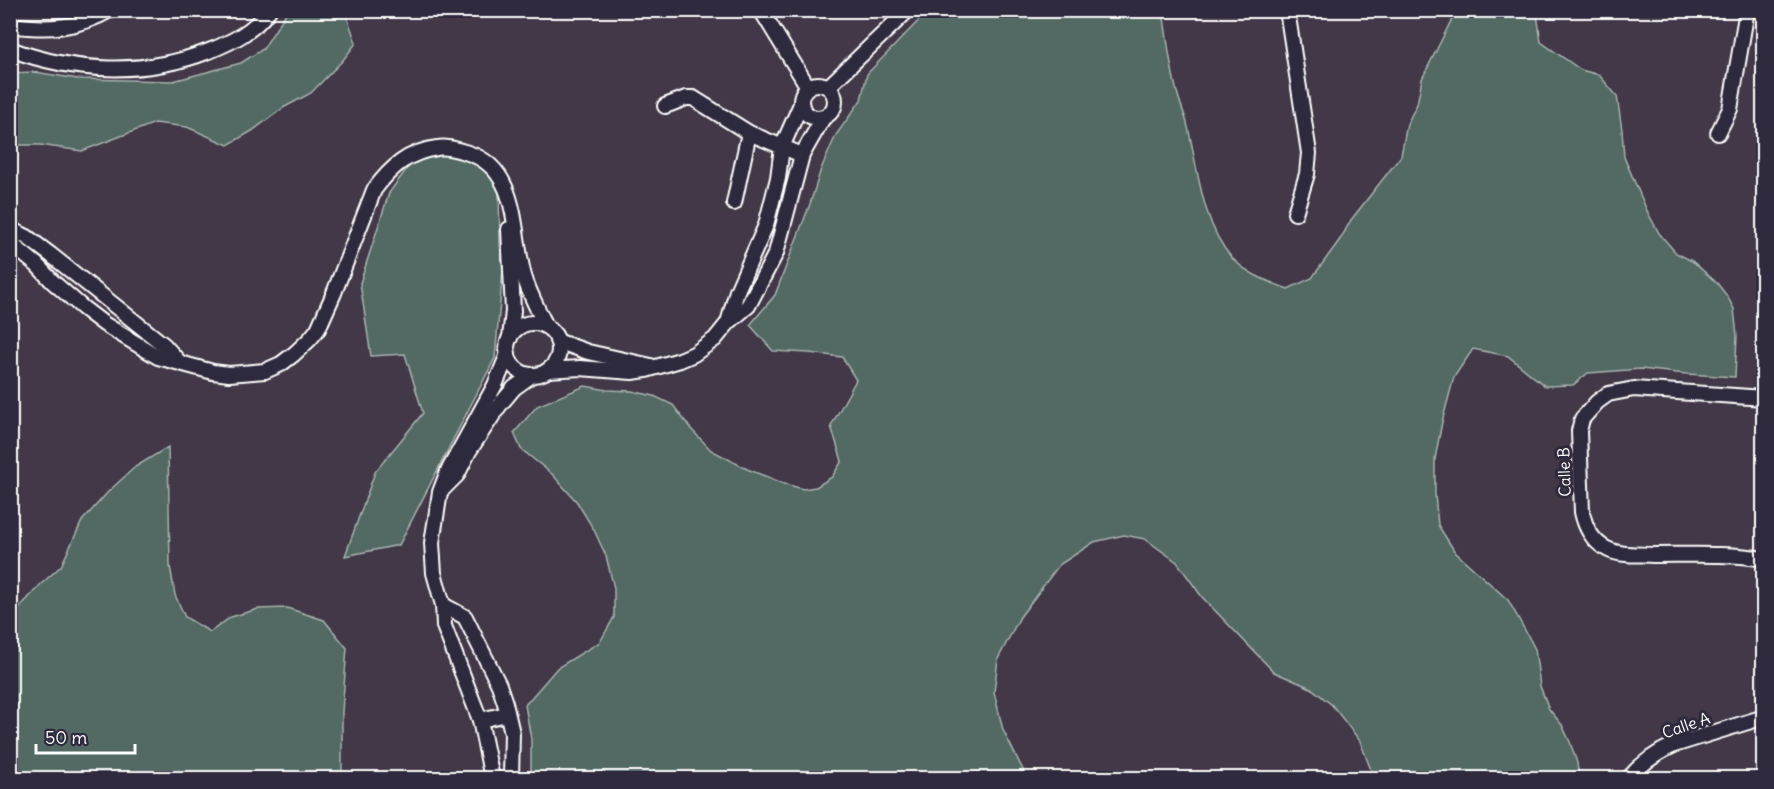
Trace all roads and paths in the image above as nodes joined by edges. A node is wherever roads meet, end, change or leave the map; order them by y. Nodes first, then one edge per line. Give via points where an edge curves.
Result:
1 (110, 10) edge
2 (269, 10) edge
3 (761, 10) edge
4 (908, 10) edge
5 (1287, 10) edge
6 (1747, 10) edge
7 (10, 25) edge
8 (10, 50) edge
9 (808, 87) junction
10 (828, 87) junction
11 (801, 104) junction
12 (665, 106) dead end
13 (824, 118) junction
14 (749, 133) junction
15 (1718, 133) dead end
16 (782, 147) junction
17 (802, 155) junction
18 (734, 203) dead end
19 (512, 213) junction
20 (1295, 213) dead end
21 (10, 229) edge
22 (10, 243) edge
23 (750, 262) junction
24 (768, 270) junction
25 (97, 292) junction
26 (83, 308) junction
27 (728, 323) junction
28 (546, 326) junction
29 (510, 338) junction
30 (557, 341) junction
31 (507, 354) junction
32 (178, 362) junction
33 (656, 367) junction
34 (548, 370) junction
35 (532, 375) junction
36 (1764, 398) edge
37 (440, 492) junction
38 (1764, 560) edge
39 (443, 605) junction
40 (507, 714) junction
41 (1764, 717) edge
42 (480, 720) junction
43 (492, 778) edge
44 (511, 778) edge
45 (1629, 778) edge

1 - 7 street via 53,29
2 - 8 street via 250,31 221,47 157,66 94,68
3 - 9 street
4 - 10 street
5 - 20 street via 1308,153 1307,174
6 - 15 street via 1730,109
9 - 10 street
9 - 11 street
10 - 13 street via 836,101
11 - 13 street via 809,116
11 - 16 street
12 - 14 street via 693,98
13 - 17 street
14 - 16 street
14 - 18 street
16 - 17 street
16 - 23 street via 766,225
17 - 24 street
19 - 28 street via 524,275
19 - 29 street
19 - 32 street via 503,182 481,157 443,147 411,154 384,176 374,190 325,315 302,348 266,371 229,374
21 - 25 street via 27,237
22 - 26 street
23 - 24 street via 756,271
23 - 27 street
24 - 27 street via 748,306
25 - 26 street
25 - 32 street via 164,345
26 - 32 street via 158,357
27 - 33 street via 694,354
28 - 29 street via 529,323 514,331
28 - 30 street
29 - 31 street
30 - 33 street
30 - 34 street via 558,356
31 - 35 street via 516,368
31 - 37 street
33 - 34 street via 632,372
34 - 35 street
35 - 37 street via 499,406 457,475
36 - 38 street, Calle B via 1634,388 1608,394 1597,402 1582,419 1579,431 1582,512 1585,525 1606,549 1615,553
37 - 39 street via 432,543 434,573
39 - 40 street via 465,617 499,685
39 - 42 street via 444,626
40 - 42 street
40 - 44 street via 512,734
41 - 45 street, Calle A via 1668,748
42 - 43 street

